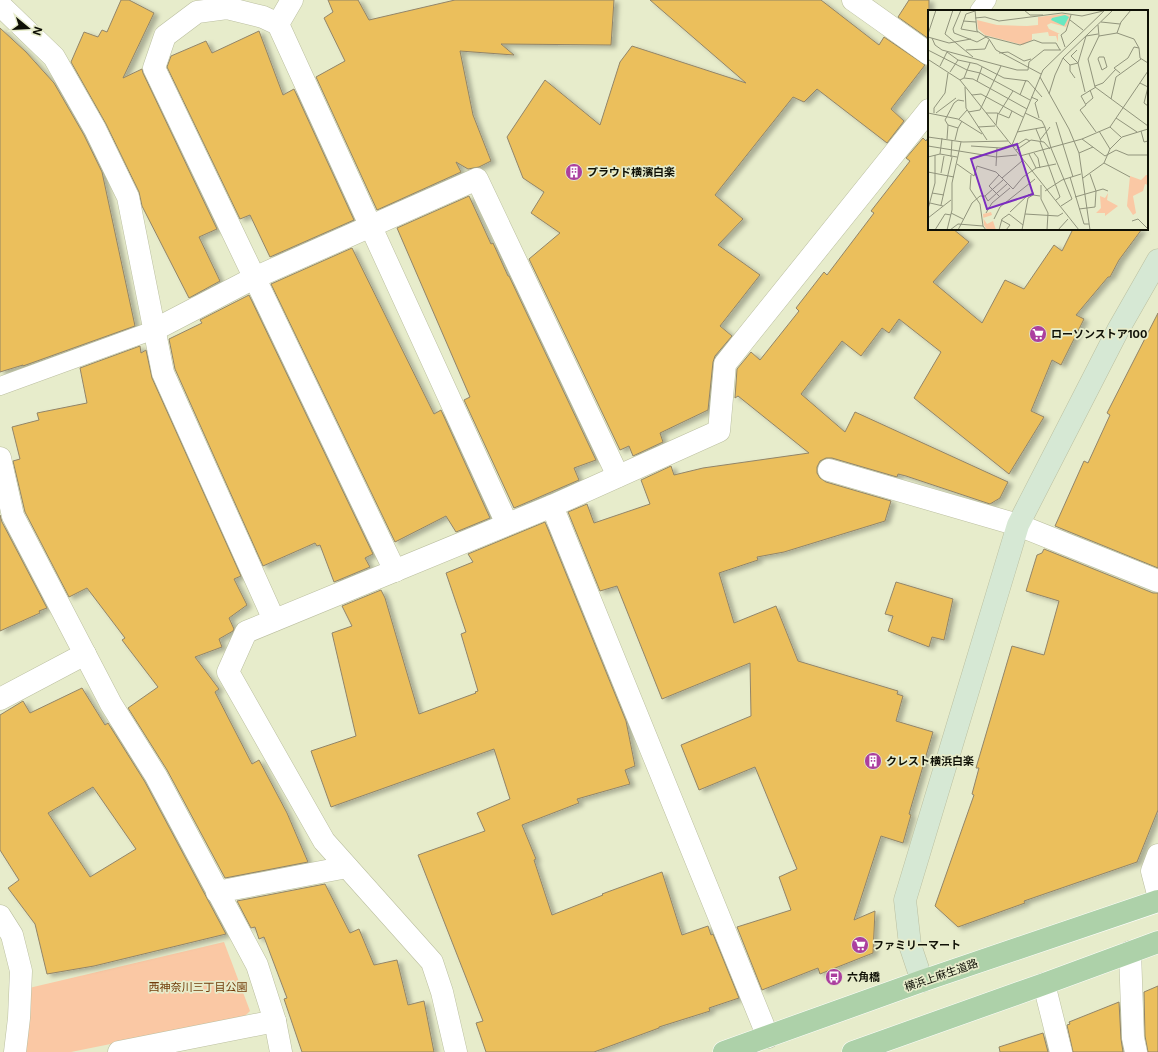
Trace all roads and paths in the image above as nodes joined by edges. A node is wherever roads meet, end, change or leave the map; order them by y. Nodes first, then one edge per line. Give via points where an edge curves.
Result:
1 (292, 0) edge
2 (853, 0) edge
3 (987, 0) edge
4 (0, 5) edge
5 (980, 10) edge
6 (278, 24) junction
7 (928, 53) edge
8 (928, 111) edge
9 (371, 226) junction
10 (1158, 260) edge
11 (254, 278) junction
12 (154, 330) junction
13 (0, 386) edge
14 (829, 470) dead end
15 (2, 472) edge
16 (618, 476) junction
17 (552, 506) junction
18 (507, 524) junction
19 (1018, 525) junction
20 (395, 571) junction
21 (1158, 581) edge
22 (274, 620) junction
23 (85, 654) junction
24 (0, 699) edge
25 (1158, 855) edge
26 (347, 867) junction
27 (217, 892) junction
28 (1158, 894) edge
29 (1158, 901) edge
30 (0, 916) edge
31 (1158, 942) edge
32 (1130, 952) junction
33 (922, 981) junction
34 (1044, 984) junction
35 (275, 1021) junction
36 (768, 1037) junction
37 (883, 1047) edge
38 (15, 1052) edge
39 (119, 1052) edge
40 (281, 1052) edge
41 (456, 1052) edge
42 (724, 1052) edge
43 (853, 1052) edge
44 (1061, 1052) edge
45 (1136, 1052) edge

1 - 6 street
2 - 7 street
3 - 5 lane
4 - 12 street via 54,57 95,129 128,197
6 - 9 street
6 - 11 street via 263,17 227,8 197,12 165,36 154,68
8 - 16 street via 726,364 719,431
9 - 11 street
9 - 16 street via 476,179
9 - 18 street
10 - 19 street via 1118,330
11 - 12 street
11 - 20 street
12 - 13 lane
12 - 22 street via 163,374
14 - 19 street
15 - 23 street via 13,516
16 - 17 street
17 - 18 street
17 - 36 street
18 - 20 street
19 - 21 street
19 - 33 street via 905,900 910,945
20 - 22 street
22 - 26 street via 246,632 228,672 324,841
23 - 24 street
23 - 27 street via 111,704 156,776
25 - 28 street via 1152,871
26 - 27 street
26 - 41 street via 432,962
27 - 35 street via 257,966
29 - 33 main road, 横浜上麻生道路
30 - 38 street via 12,935 21,971
31 - 32 main road
32 - 34 main road
32 - 45 street via 1133,1038
33 - 36 main road, 横浜上麻生道路
34 - 37 main road
34 - 44 street
35 - 39 street
35 - 40 street
36 - 42 main road, 横浜上麻生道路
37 - 43 main road

